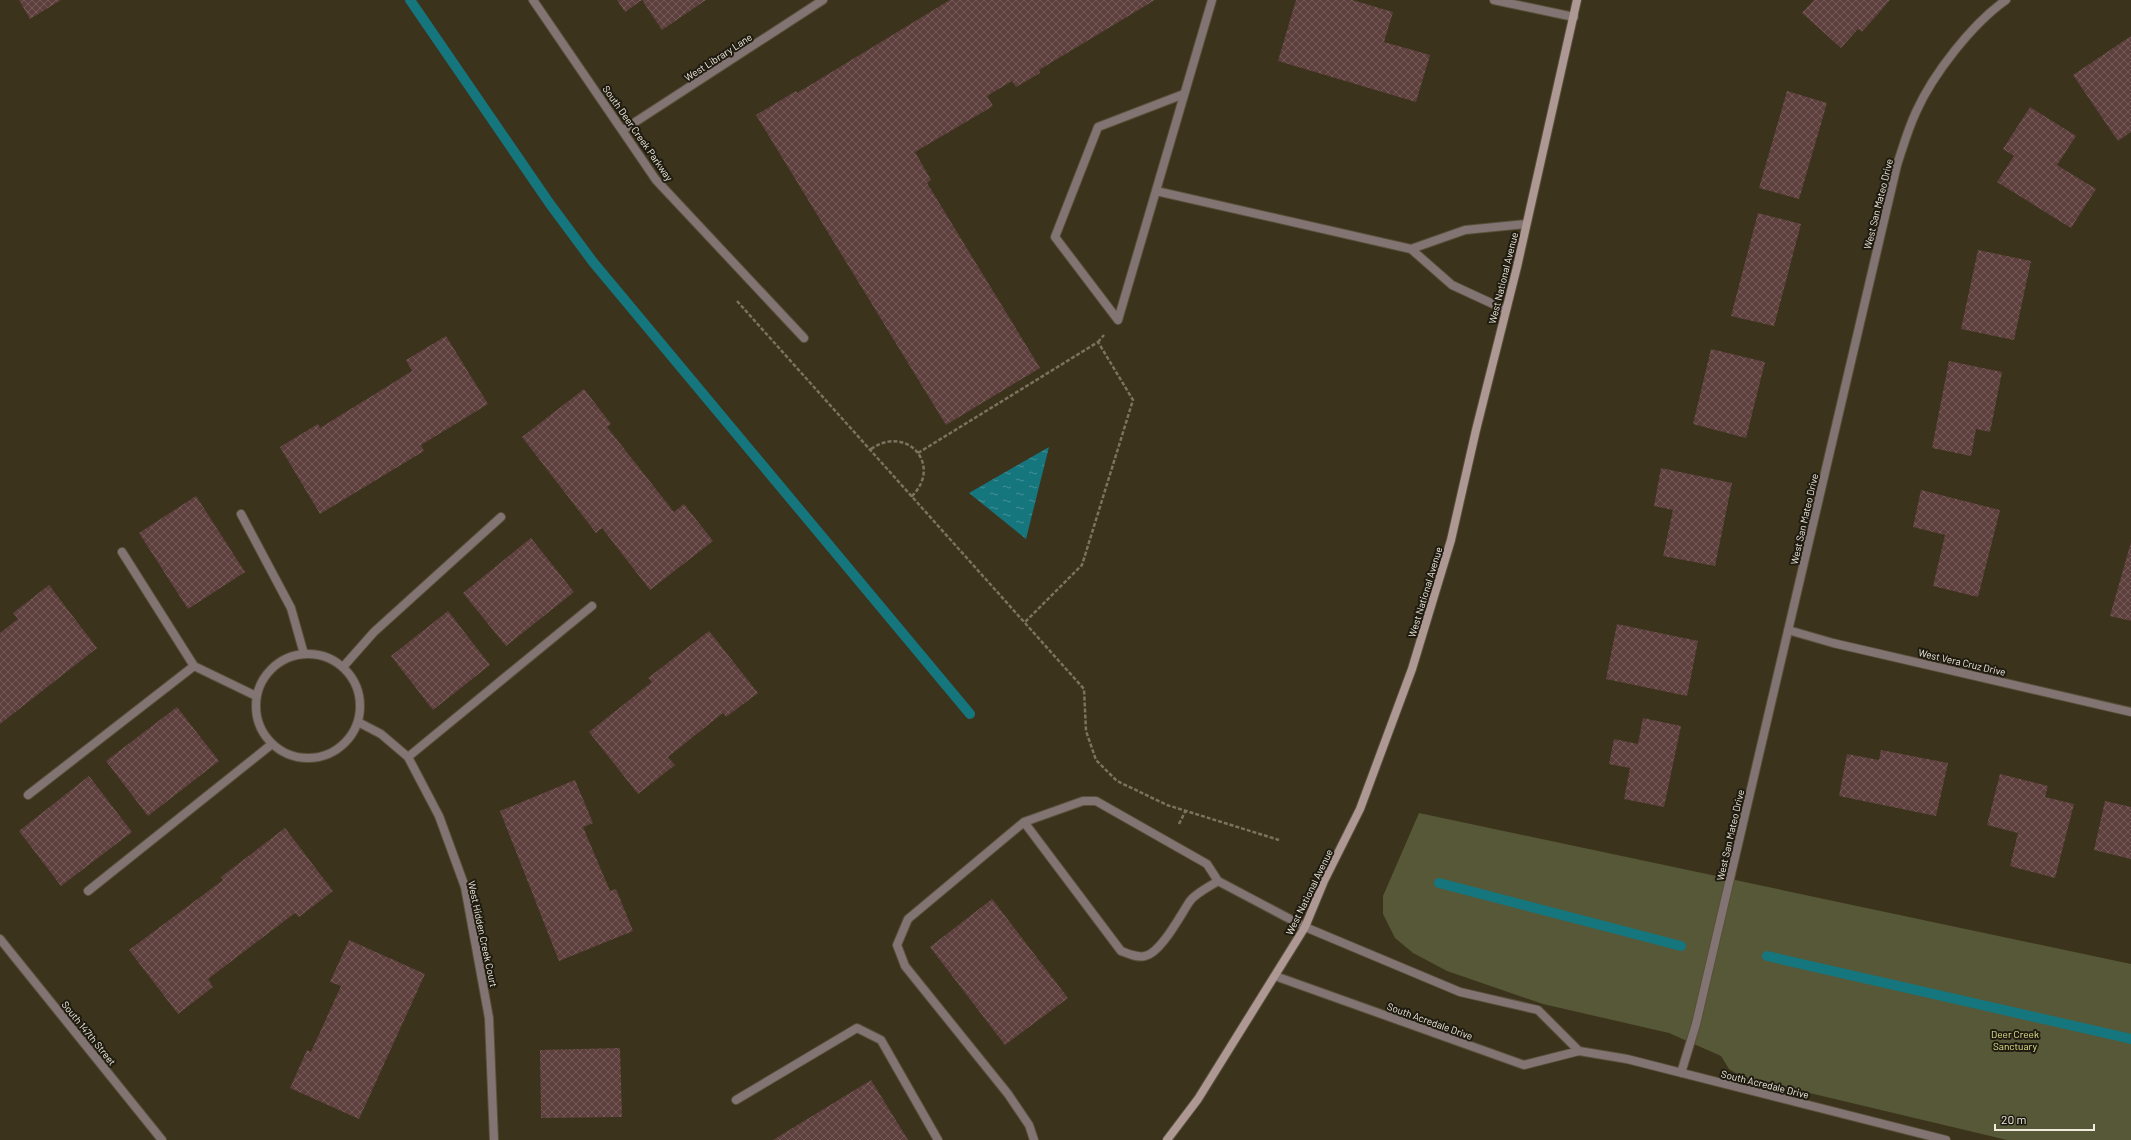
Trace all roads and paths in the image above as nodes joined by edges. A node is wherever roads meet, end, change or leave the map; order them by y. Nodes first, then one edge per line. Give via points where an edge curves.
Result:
1 (533, 0) edge
2 (823, 0) edge
3 (1212, 0) edge
4 (1494, 0) edge
5 (1577, 0) edge
6 (2006, 0) edge
7 (1574, 17) junction
8 (1184, 94) junction
9 (623, 130) junction
10 (1156, 191) junction
11 (1526, 224) junction
12 (1412, 248) junction
13 (1506, 310) junction
14 (804, 338) dead end
15 (871, 449) dead end
16 (918, 453) junction
17 (241, 514) dead end
18 (501, 518) dead end
19 (122, 552) dead end
20 (592, 606) dead end
21 (1024, 623) junction
22 (1788, 630) junction
23 (304, 654) junction
24 (194, 666) junction
25 (343, 667) junction
26 (256, 696) junction
27 (2131, 712) edge
28 (358, 722) junction
29 (272, 744) junction
30 (408, 757) junction
31 (28, 795) dead end
32 (1024, 822) junction
33 (1279, 840) dead end
34 (1218, 881) junction
35 (88, 891) dead end
36 (1305, 927) junction
37 (0, 939) edge
38 (1275, 976) junction
39 (1579, 1051) junction
40 (1681, 1073) junction
41 (736, 1100) dead end
42 (162, 1140) edge
43 (494, 1140) edge
44 (938, 1140) edge
45 (1034, 1140) edge
46 (1167, 1140) edge
47 (1946, 1140) edge

1 - 9 street, South Deer Creek Parkway
2 - 9 street, West Library Lane
3 - 8 street
4 - 7 street
5 - 7 main road, West National Avenue
6 - 22 street, West San Mateo Drive via 1969,35 1939,71 1916,112 1897,164
7 - 11 main road, West National Avenue
8 - 10 street
8 - 10 street via 1098,127 1055,237 1118,320
9 - 14 street, South Deer Creek Parkway via 656,180
10 - 12 street
11 - 12 street via 1465,230
11 - 13 main road, West National Avenue
12 - 13 street via 1452,286
13 - 36 main road, West National Avenue via 1451,540 1412,669 1360,809 1324,881
15 - 16 path via 889,440 909,444
16 - 21 path via 924,469 923,479 919,489 912,496
16 - 21 path via 1098,342 1132,400 1082,565
17 - 23 street via 291,608
18 - 25 street via 374,632
19 - 24 street
20 - 30 street
21 - 33 path via 1084,689 1086,731 1093,753 1096,760 1117,781 1167,805
22 - 27 street, West Vera Cruz Drive via 1833,643
22 - 40 street, West San Mateo Drive via 1696,1024
23 - 25 street via 321,655
23 - 26 street via 288,658 273,667 262,680
24 - 26 street
24 - 31 street
25 - 28 street via 358,689
26 - 29 street via 256,714 261,730
28 - 29 street via 349,738 337,750 320,756 303,758 286,753
28 - 30 street, West Hidden Creek Court via 381,734
29 - 35 street
30 - 43 street, West Hidden Creek Court via 439,816 465,887 490,1018
32 - 34 street via 1083,801 1096,801 1207,864
32 - 34 street via 1121,951 1136,956 1146,956 1156,949 1191,900
32 - 45 street via 908,919 897,946 905,966 1008,1094 1029,1125
34 - 36 street
36 - 38 main road, West National Avenue
36 - 39 street via 1460,992 1538,1010
37 - 42 street, South 147th Street
38 - 39 street, South Acredale Drive via 1524,1065
38 - 46 main road, West National Avenue via 1198,1098
39 - 40 street, South Acredale Drive via 1626,1059
40 - 47 street, South Acredale Drive
41 - 44 street via 856,1028 881,1040

